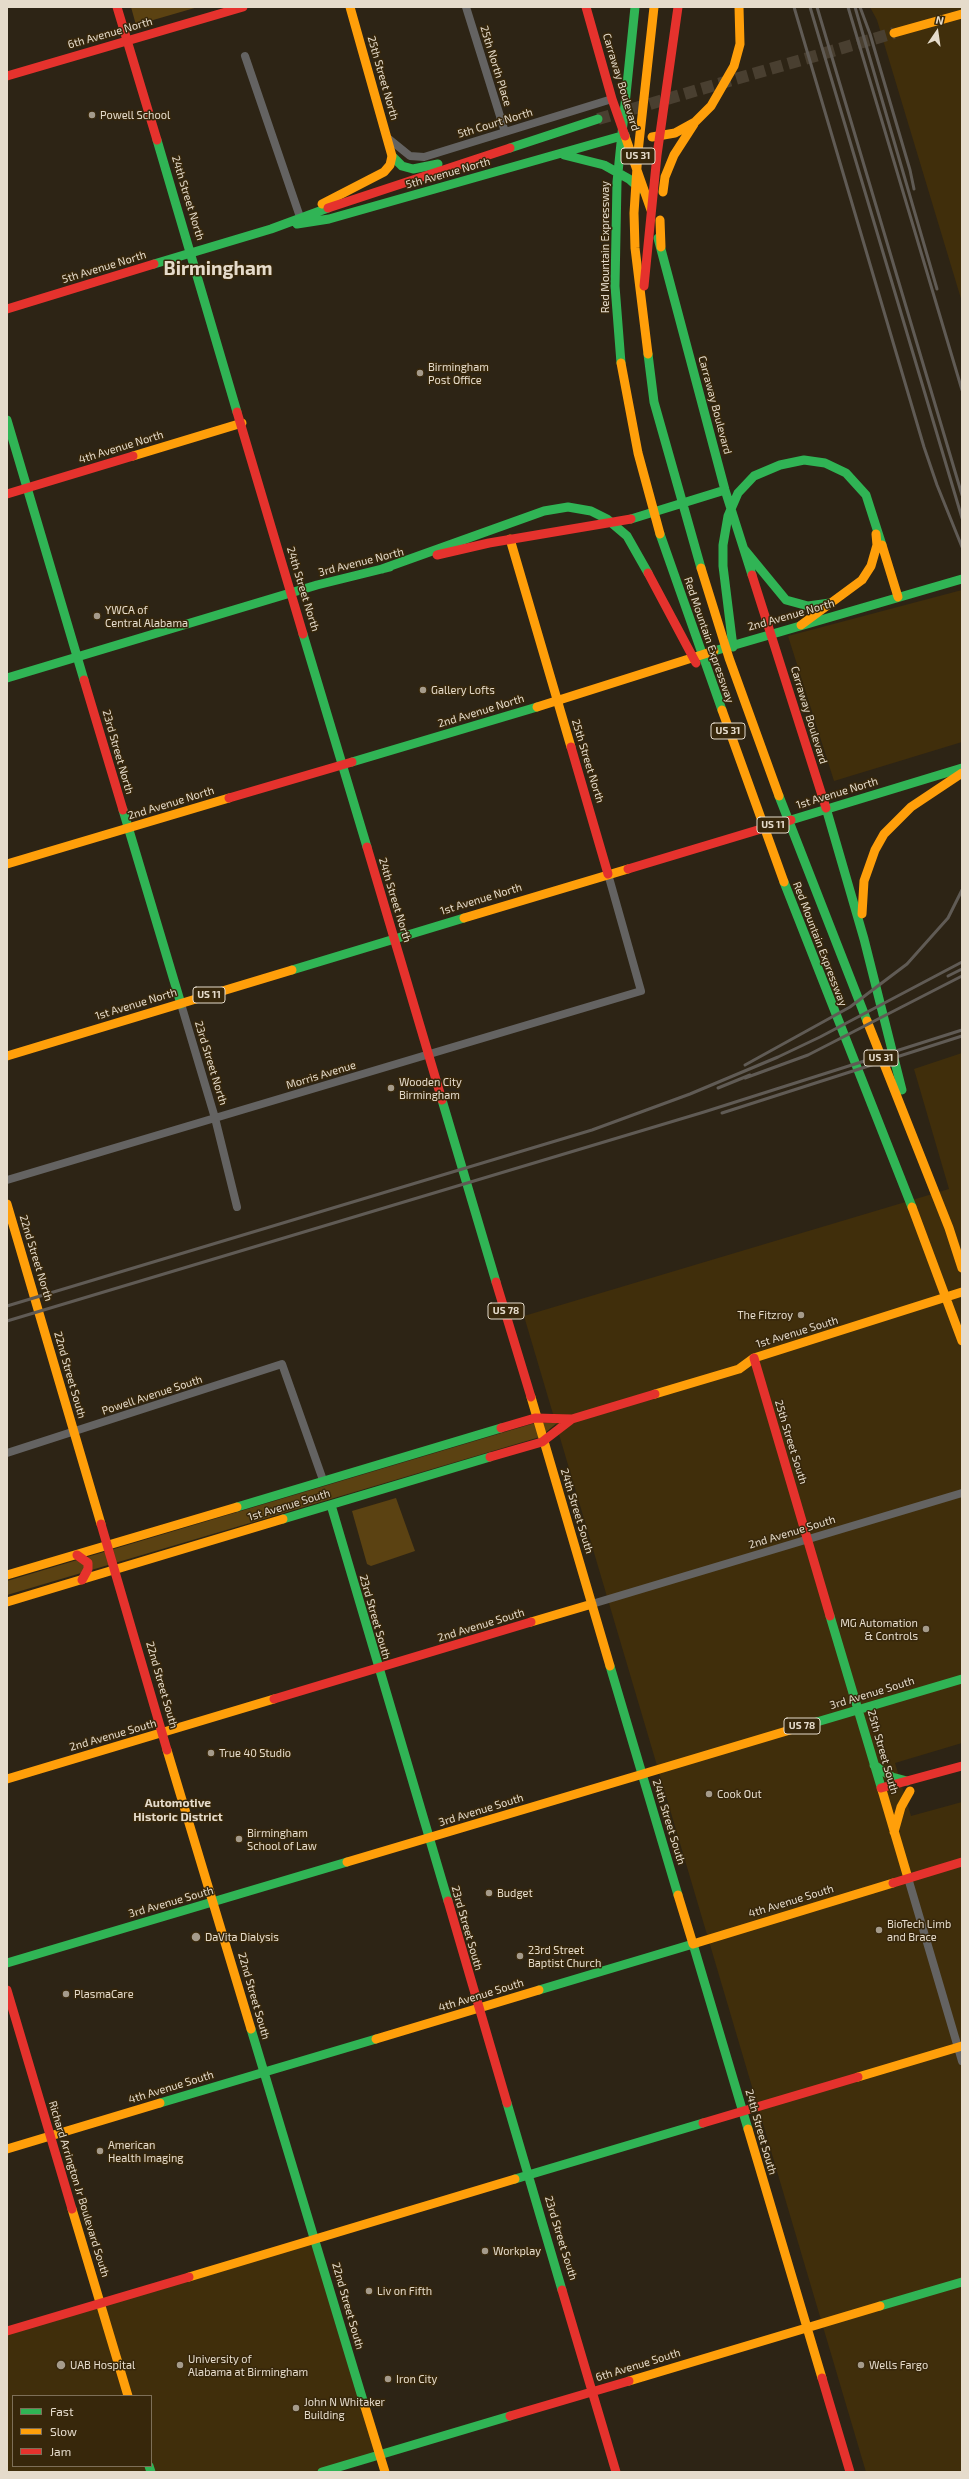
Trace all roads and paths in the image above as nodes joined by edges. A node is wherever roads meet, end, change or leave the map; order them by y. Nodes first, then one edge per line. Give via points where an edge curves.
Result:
1 (117, 7) edge
2 (243, 7) edge
3 (350, 7) edge
4 (466, 7) edge
5 (586, 7) edge
6 (629, 7) edge
7 (635, 7) edge
8 (654, 7) edge
9 (678, 7) edge
10 (739, 7) edge
11 (962, 14) edge
12 (894, 33) tunnel mouth
13 (127, 40) junction
14 (245, 56) dead end
15 (7, 76) edge
16 (624, 94) junction
17 (612, 99) junction
18 (695, 122) junction
19 (505, 132) junction
20 (625, 134) junction
21 (389, 139) junction
22 (559, 154) junction
23 (392, 156) junction
24 (645, 194) junction
25 (302, 216) junction
26 (276, 228) junction
27 (660, 247) junction
28 (192, 253) junction
29 (640, 305) junction
30 (7, 309) edge
31 (7, 420) edge
32 (242, 423) junction
33 (27, 488) junction
34 (725, 490) junction
35 (7, 494) edge
36 (876, 522) junction
37 (510, 539) junction
38 (744, 549) junction
39 (382, 569) junction
40 (962, 579) edge
41 (292, 593) junction
42 (898, 597) junction
43 (831, 603) junction
44 (801, 625) junction
45 (771, 633) junction
46 (78, 657) junction
47 (7, 678) edge
48 (736, 678) junction
49 (557, 701) junction
50 (720, 710) junction
51 (342, 764) junction
52 (962, 768) edge
53 (962, 773) edge
54 (826, 808) junction
55 (129, 828) junction
56 (7, 864) edge
57 (608, 874) junction
58 (863, 935) junction
59 (394, 938) junction
60 (641, 991) joint
61 (181, 1004) junction
62 (7, 1056) edge
63 (215, 1118) junction
64 (917, 1150) junction
65 (466, 1178) joint
66 (7, 1180) edge
67 (7, 1204) edge
68 (237, 1208) dead end
69 (962, 1268) edge
70 (962, 1292) edge
71 (41, 1319) joint
72 (962, 1341) edge
73 (754, 1358) junction
74 (572, 1418) junction
75 (7, 1453) edge
76 (323, 1480) junction
77 (962, 1493) edge
78 (331, 1505) junction
79 (808, 1540) junction
80 (108, 1545) junction
81 (77, 1555) junction
82 (116, 1569) junction
83 (7, 1576) edge
84 (82, 1580) junction
85 (7, 1602) edge
86 (592, 1604) junction
87 (377, 1668) junction
88 (962, 1679) edge
89 (858, 1710) junction
90 (163, 1733) junction
91 (874, 1765) junction
92 (962, 1766) edge
93 (643, 1774) junction
94 (962, 1775) edge
95 (7, 1779) edge
96 (907, 1781) junction
97 (910, 1791) junction
98 (882, 1792) junction
99 (894, 1832) junction
100 (428, 1838) junction
101 (962, 1862) edge
102 (908, 1878) junction
103 (214, 1902) junction
104 (693, 1944) junction
105 (7, 1963) edge
106 (7, 1990) edge
107 (478, 2008) junction
108 (960, 2046) edge
109 (962, 2061) edge
110 (264, 2072) junction
111 (743, 2111) junction
112 (51, 2136) junction
113 (7, 2149) edge
114 (530, 2175) junction
115 (315, 2239) junction
116 (962, 2282) edge
117 (100, 2303) junction
118 (807, 2327) junction
119 (7, 2331) edge
120 (593, 2391) junction
121 (128, 2395) edge
122 (380, 2455) junction
123 (322, 2472) edge
124 (385, 2472) edge
125 (616, 2472) edge
126 (850, 2472) edge

1 - 13 main road, 24th Street North
2 - 13 main road, 6th Avenue North
3 - 21 main road, 25th Street North
4 - 19 street, 25th North Place
5 - 17 main road, Carraway Boulevard
6 - 16 main road
7 - 16 main road, Red Mountain Expressway / US 31
8 - 29 main road, Red Mountain Expressway / US 31 via 634,213
9 - 29 main road via 657,155 648,257
10 - 18 main road via 740,44 734,66 711,106
11 - 12 main road
13 - 15 main road, 6th Avenue North
13 - 28 main road, 24th Street North
14 - 25 street
16 - 50 main road, Red Mountain Expressway / US 31 via 617,182 615,279 620,358 638,453 654,516
17 - 19 street, 5th Court North
17 - 20 main road, Carraway Boulevard
18 - 20 main road via 675,133 654,137
18 - 27 main road via 674,155 665,178 660,213
19 - 21 street, 5th Court North via 424,157 410,156
20 - 22 main road, 5th Avenue North
20 - 24 main road, Carraway Boulevard
21 - 23 main road, 25th Street North
22 - 24 main road via 604,165 629,179
22 - 26 main road, 5th Avenue North via 328,219
23 - 25 main road via 390,165 384,172
23 - 25 main road, 5th Avenue North via 402,166 413,169 425,167 588,120 598,120
24 - 27 main road, Carraway Boulevard
25 - 26 main road, 5th Avenue North
26 - 28 main road, 5th Avenue North
27 - 34 main road, Carraway Boulevard
28 - 30 main road, 5th Avenue North
28 - 32 main road, 24th Street North
29 - 48 main road, Red Mountain Expressway / US 31 via 654,402 682,508
31 - 33 main road, 23rd Street North
32 - 33 main road, 4th Avenue North
32 - 41 main road, 24th Street North
33 - 35 main road, 4th Avenue North
33 - 46 main road, 23rd Street North
34 - 37 main road, 3rd Avenue North via 638,518
34 - 38 main road, Carraway Boulevard
36 - 42 main road
36 - 43 main road via 877,545 871,566 862,580
36 - 48 main road via 866,495 846,473 825,463 804,460 780,465 754,476 738,493 725,528 723,566
37 - 39 main road, 3rd Avenue North
37 - 49 main road, 25th Street North
38 - 43 main road via 786,600 808,606
38 - 45 main road, Carraway Boulevard
39 - 41 main road, 3rd Avenue North
39 - 50 main road via 544,511 568,507 591,511 608,518 627,536 661,594
40 - 42 main road, 2nd Avenue North
41 - 46 main road, 3rd Avenue North
41 - 51 main road, 24th Street North
42 - 44 main road, 2nd Avenue North
43 - 44 main road
44 - 45 main road, 2nd Avenue North
45 - 49 main road, 2nd Avenue North
45 - 54 main road, Carraway Boulevard
46 - 47 main road, 3rd Avenue North
46 - 55 main road, 23rd Street North
48 - 64 main road, Red Mountain Expressway / US 31 via 792,833
49 - 51 main road, 2nd Avenue North
49 - 57 main road, 25th Street North
50 - 72 main road, Red Mountain Expressway / US 31 via 771,850 919,1224
51 - 55 main road, 2nd Avenue North
51 - 59 main road, 24th Street North
52 - 54 main road, 1st Avenue North / US 11
53 - 58 main road via 897,820 875,850 864,881
54 - 57 main road, 1st Avenue North / US 11
54 - 58 main road, Carraway Boulevard
55 - 56 main road, 2nd Avenue North
55 - 61 main road, 23rd Street North
57 - 59 main road, 1st Avenue North / US 11
57 - 60 street, 25th Street North
58 - 64 main road
59 - 61 main road, 1st Avenue North / US 11
59 - 65 main road, 24th Street North / US 78
60 - 63 street, Morris Avenue
61 - 62 main road, 1st Avenue North / US 11
61 - 63 street, 23rd Street North
63 - 66 street, Morris Avenue
63 - 68 street, 23rd Street North
64 - 69 main road, Red Mountain Expressway / US 31
65 - 86 main road, 24th Street South / US 78
67 - 71 main road, 22nd Street North
70 - 73 main road, 1st Avenue South
71 - 80 main road, 22nd Street South
73 - 74 main road, 1st Avenue South via 739,1369
73 - 79 main road, 25th Street South
74 - 76 main road, 1st Avenue South via 535,1418
74 - 78 main road, 1st Avenue South via 542,1442
75 - 76 street, Powell Avenue South via 282,1364
76 - 80 main road, 1st Avenue South
77 - 79 street, 2nd Avenue South
78 - 82 main road, 1st Avenue South
78 - 87 main road, 23rd Street South
79 - 86 street, 2nd Avenue South
79 - 89 main road, 25th Street South
80 - 81 main road, 1st Avenue South
80 - 82 main road, 22nd Street South
81 - 83 main road, 1st Avenue South
81 - 84 main road via 88,1563
82 - 84 main road, 1st Avenue South
82 - 90 main road, 22nd Street South
84 - 85 main road, 1st Avenue South
86 - 87 main road, 2nd Avenue South
86 - 93 main road, 24th Street South / US 78
87 - 90 main road, 2nd Avenue South
87 - 100 main road, 23rd Street South
88 - 89 main road, 3rd Avenue South / US 78
89 - 91 main road, 25th Street South
89 - 93 main road, 3rd Avenue South / US 78
90 - 95 main road, 2nd Avenue South
90 - 103 main road, 22nd Street South
91 - 96 main road via 892,1777
91 - 98 main road, 25th Street South
92 - 96 main road
93 - 100 main road, 3rd Avenue South
93 - 104 main road, 24th Street South / US 78
94 - 97 main road
96 - 98 main road
97 - 98 main road
97 - 99 main road via 900,1807
98 - 99 main road, 25th Street South
99 - 102 main road, 25th Street South
100 - 103 main road, 3rd Avenue South
100 - 107 main road, 23rd Street South
101 - 102 main road, 4th Avenue South
102 - 104 main road, 4th Avenue South
102 - 108 street, 25th Street South
103 - 105 main road, 3rd Avenue South
103 - 110 main road, 22nd Street South
104 - 107 main road, 4th Avenue South
104 - 111 main road, 24th Street South
106 - 112 main road, Richard Arrington Jr Boulevard South
107 - 110 main road, 4th Avenue South
107 - 114 main road, 23rd Street South
108 - 109 street, 25th Street South
108 - 111 main road
110 - 112 main road, 4th Avenue South
110 - 115 main road, 22nd Street South
111 - 114 main road
111 - 118 main road, 24th Street South
112 - 113 main road, 4th Avenue South
112 - 117 main road, Richard Arrington Jr Boulevard South
114 - 115 main road
114 - 120 main road, 23rd Street South
115 - 117 main road
115 - 122 main road, 22nd Street South
116 - 118 main road, 6th Avenue South
117 - 119 main road
117 - 121 main road, Richard Arrington Jr Boulevard South
118 - 120 main road, 6th Avenue South
118 - 126 main road, 24th Street South
120 - 122 main road, 6th Avenue South
120 - 125 main road, 23rd Street South
122 - 123 main road, 6th Avenue South
122 - 124 main road, 22nd Street South

